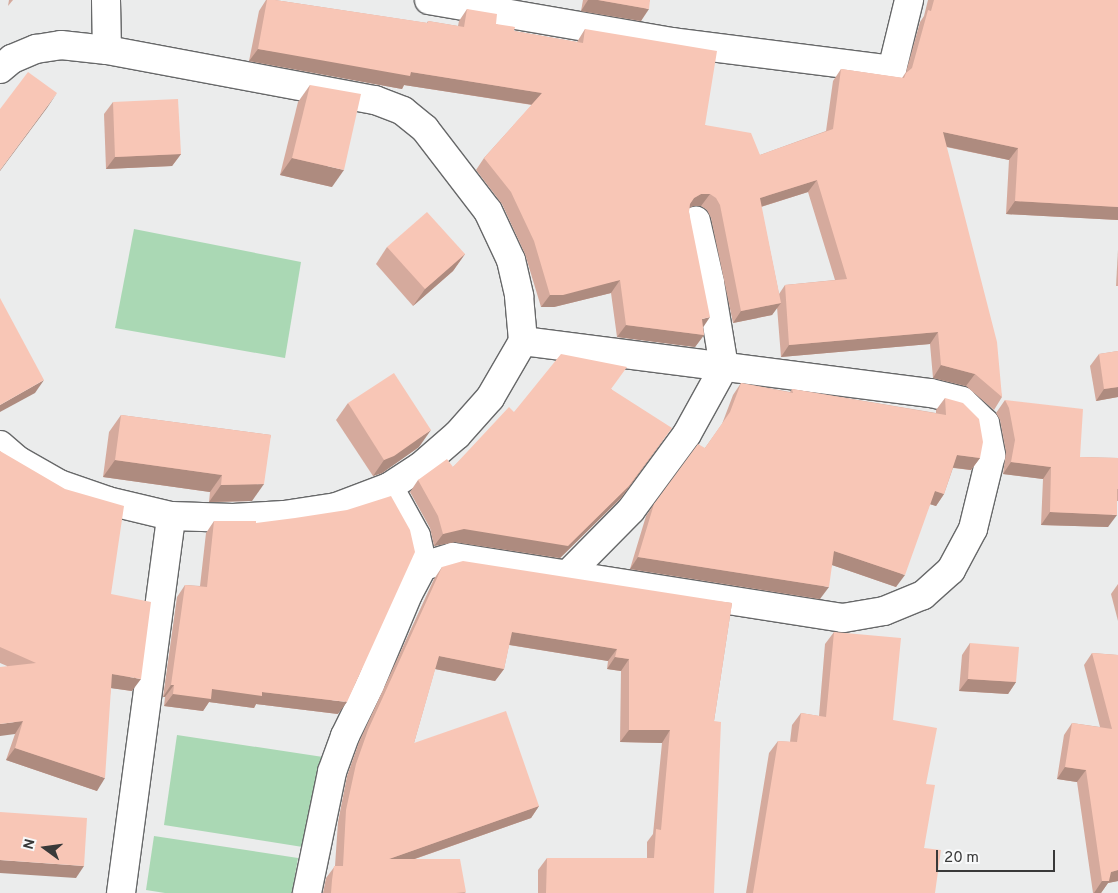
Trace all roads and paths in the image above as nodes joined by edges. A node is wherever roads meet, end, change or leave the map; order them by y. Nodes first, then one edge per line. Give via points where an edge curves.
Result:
1 (106, 0) edge
2 (429, 0) edge
3 (909, 0) edge
4 (107, 50) junction
5 (0, 69) edge
6 (696, 221) dead end
7 (524, 341) junction
8 (724, 367) junction
9 (0, 445) edge
10 (389, 487) junction
11 (171, 516) junction
12 (423, 566) junction
13 (567, 575) junction
14 (121, 893) edge
15 (307, 893) edge

1 - 4 street
2 - 3 street via 671,42 892,70
4 - 5 street via 61,45 36,49 12,59
4 - 7 street via 375,100 403,111 426,129 488,211 511,260
6 - 8 street
7 - 8 street
7 - 10 street via 490,398 457,435 420,467
8 - 13 street via 687,434 631,510
8 - 13 street via 931,393 962,401 984,423 991,454 973,529 951,570 923,595 884,611 843,618
9 - 11 street via 17,460 59,484 108,501
10 - 11 street via 336,507 284,515 233,518
10 - 12 street via 416,536
11 - 14 street
12 - 13 street via 453,557
12 - 15 street via 345,736 332,772

